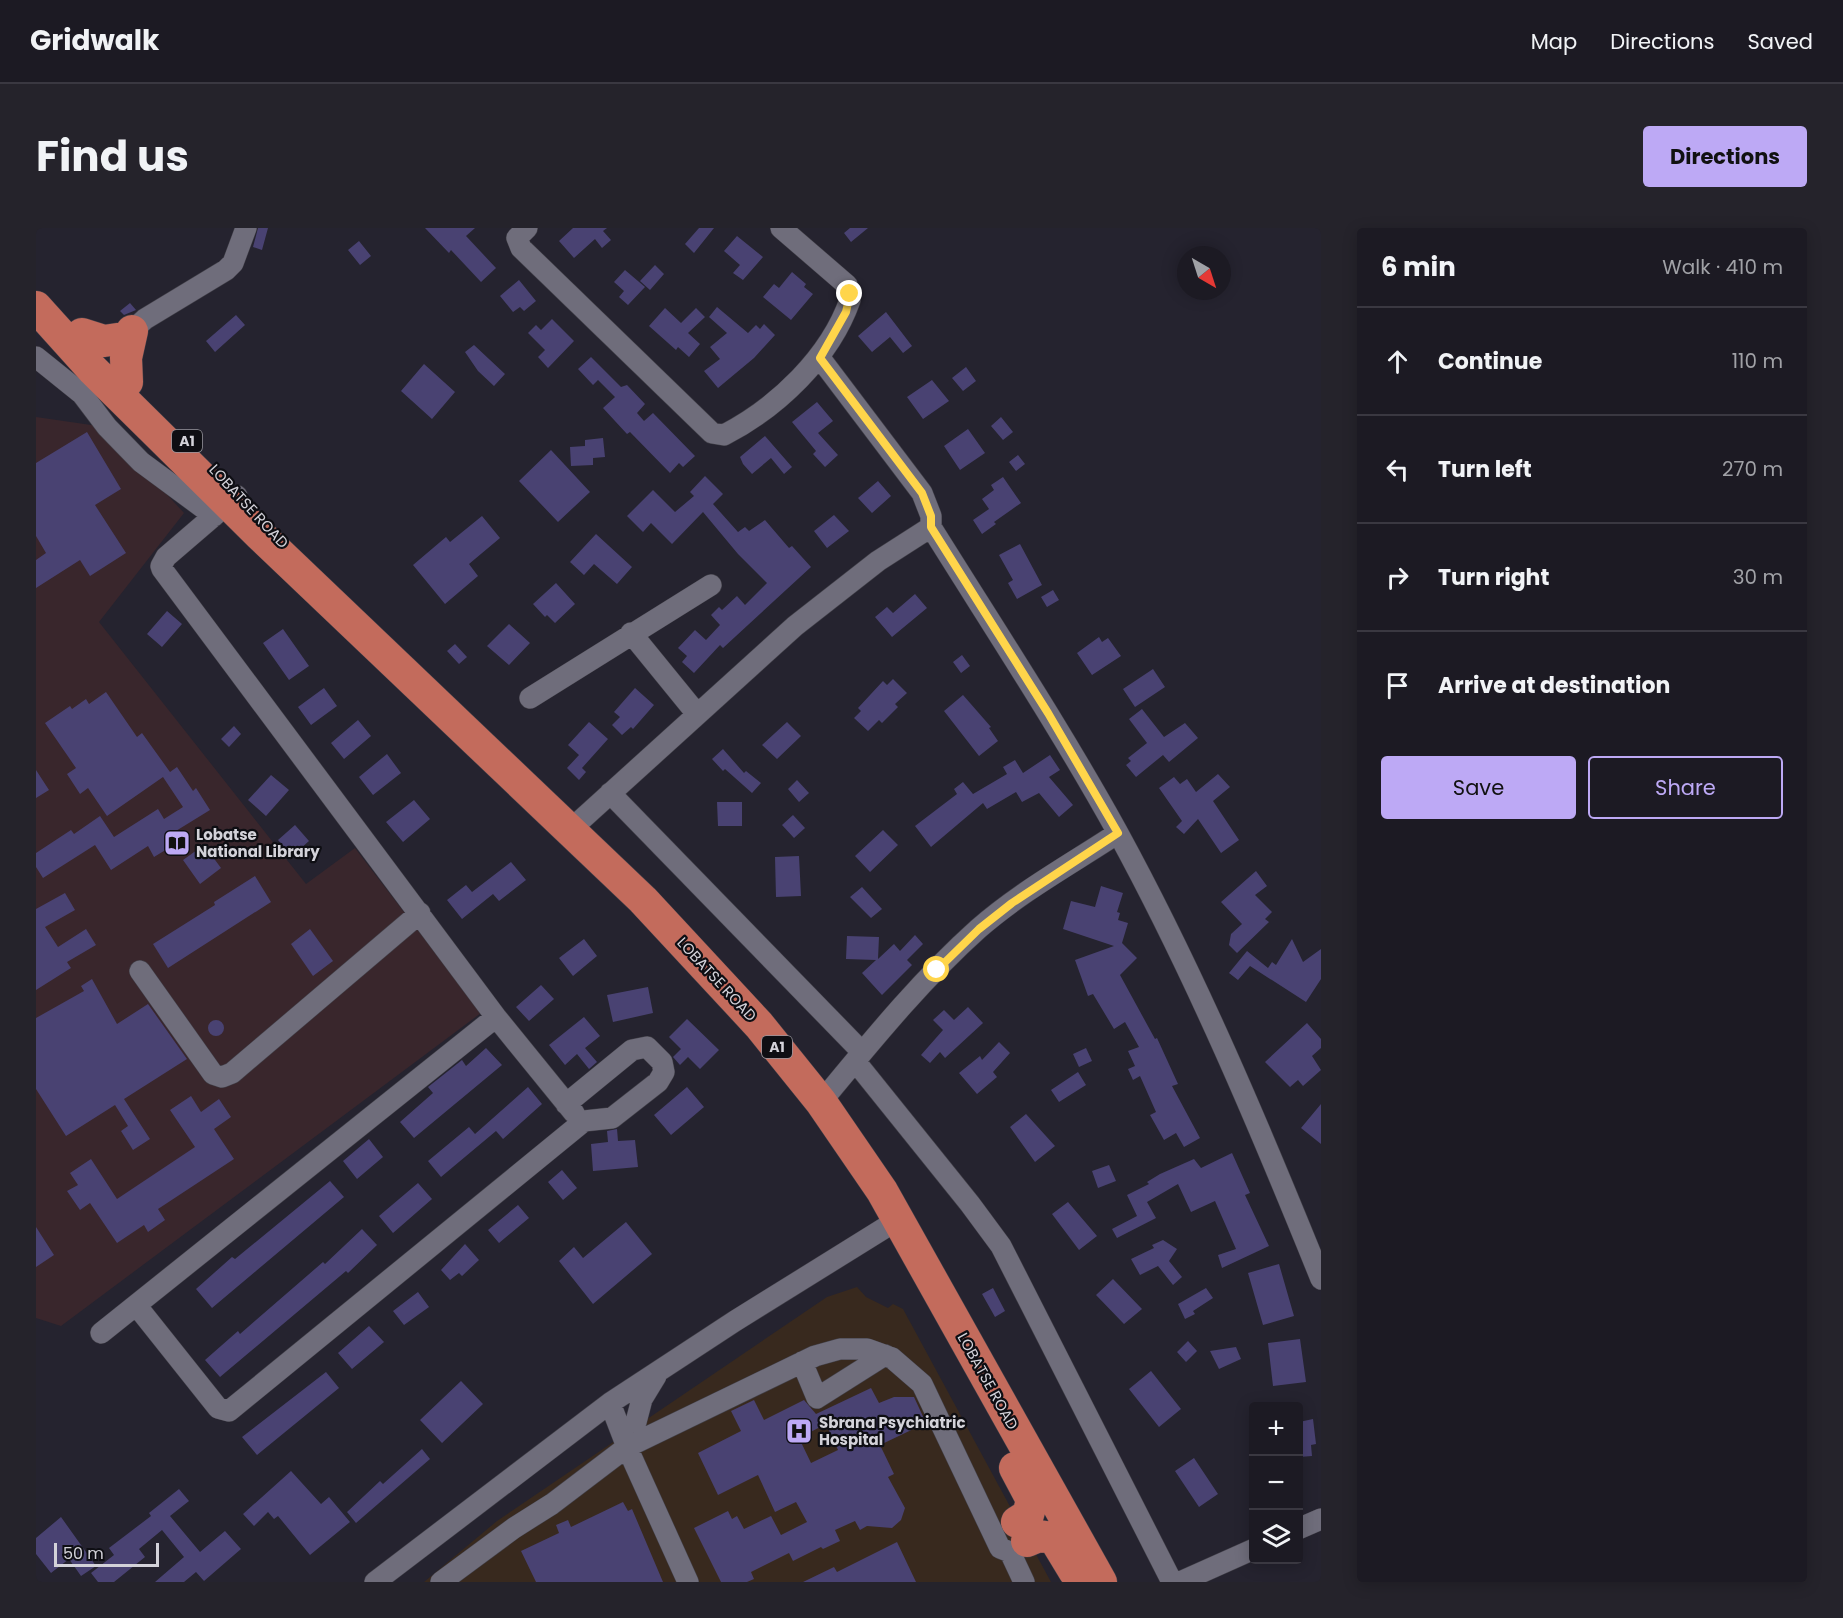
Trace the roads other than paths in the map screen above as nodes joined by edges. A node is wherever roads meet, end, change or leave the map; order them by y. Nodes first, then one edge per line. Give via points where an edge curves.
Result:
1 (246, 228) edge
2 (527, 228) edge
3 (781, 228) edge
4 (36, 282) edge
5 (36, 307) edge
6 (113, 349) junction
7 (36, 357) edge
8 (820, 358) junction
9 (227, 505) junction
10 (931, 527) junction
11 (711, 585) dead end
12 (632, 633) junction
13 (530, 698) dead end
14 (697, 714) junction
15 (610, 793) junction
16 (570, 830) junction
17 (1118, 833) junction
18 (420, 913) junction
19 (140, 971) dead end
20 (496, 1017) junction
21 (859, 1056) junction
22 (821, 1102) junction
23 (566, 1104) junction
24 (584, 1121) junction
25 (898, 1220) junction
26 (1321, 1279) edge
27 (938, 1291) junction
28 (136, 1305) junction
29 (101, 1333) dead end
30 (885, 1355) junction
31 (802, 1362) junction
32 (661, 1369) junction
33 (615, 1400) junction
34 (633, 1434) junction
35 (565, 1435) junction
36 (1321, 1519) edge
37 (1303, 1527) edge
38 (1007, 1531) junction
39 (1249, 1551) edge
40 (375, 1582) edge
41 (441, 1582) edge
42 (688, 1582) edge
43 (1024, 1582) edge
44 (1080, 1582) edge
45 (1101, 1582) edge
46 (1172, 1582) edge
47 (1180, 1582) edge

1 - 6 street via 233,263 226,270 144,319
2 - 8 street via 517,238 521,248 712,433 724,435 742,425
3 - 8 street via 847,285 850,294 846,312
4 - 6 highway, LOBATSE ROAD / A1 via 82,334
5 - 6 highway, LOBATSE ROAD / A1
6 - 9 highway, LOBATSE ROAD / A1
6 - 9 highway, LOBATSE ROAD / A1 via 127,382
7 - 9 street via 82,394 141,462
8 - 10 street via 922,493
9 - 16 highway, LOBATSE ROAD / A1 via 308,570 335,603
9 - 18 street via 166,556 160,566
10 - 14 street via 826,599
10 - 17 street
11 - 12 street
12 - 13 street
12 - 14 street
14 - 15 street
15 - 16 street
15 - 21 street
16 - 22 highway, LOBATSE ROAD / A1 via 709,968
17 - 21 street via 979,929
17 - 26 street via 1196,987
18 - 19 street via 222,1077 213,1074
18 - 20 street
20 - 23 street
20 - 28 street
21 - 22 street
21 - 46 street via 1001,1246
22 - 25 highway, LOBATSE ROAD / A1
23 - 24 street
23 - 24 street via 632,1050 647,1047 655,1052 662,1062 661,1078 612,1118
24 - 28 street via 229,1412 218,1408
25 - 27 highway, LOBATSE ROAD / A1
25 - 32 street
27 - 38 highway via 974,1392 1031,1495 1030,1510
27 - 45 highway, LOBATSE ROAD / A1
28 - 29 street
30 - 31 street via 867,1349 840,1349
30 - 31 street via 817,1398
30 - 38 street via 922,1383
31 - 34 street
32 - 33 street
32 - 34 street via 646,1391
33 - 34 street
33 - 35 street
34 - 35 street via 599,1428
34 - 41 street via 552,1504
34 - 42 street
35 - 40 street
36 - 37 street
38 - 43 street via 1000,1548 1010,1552
38 - 44 highway via 1054,1538
39 - 47 street

